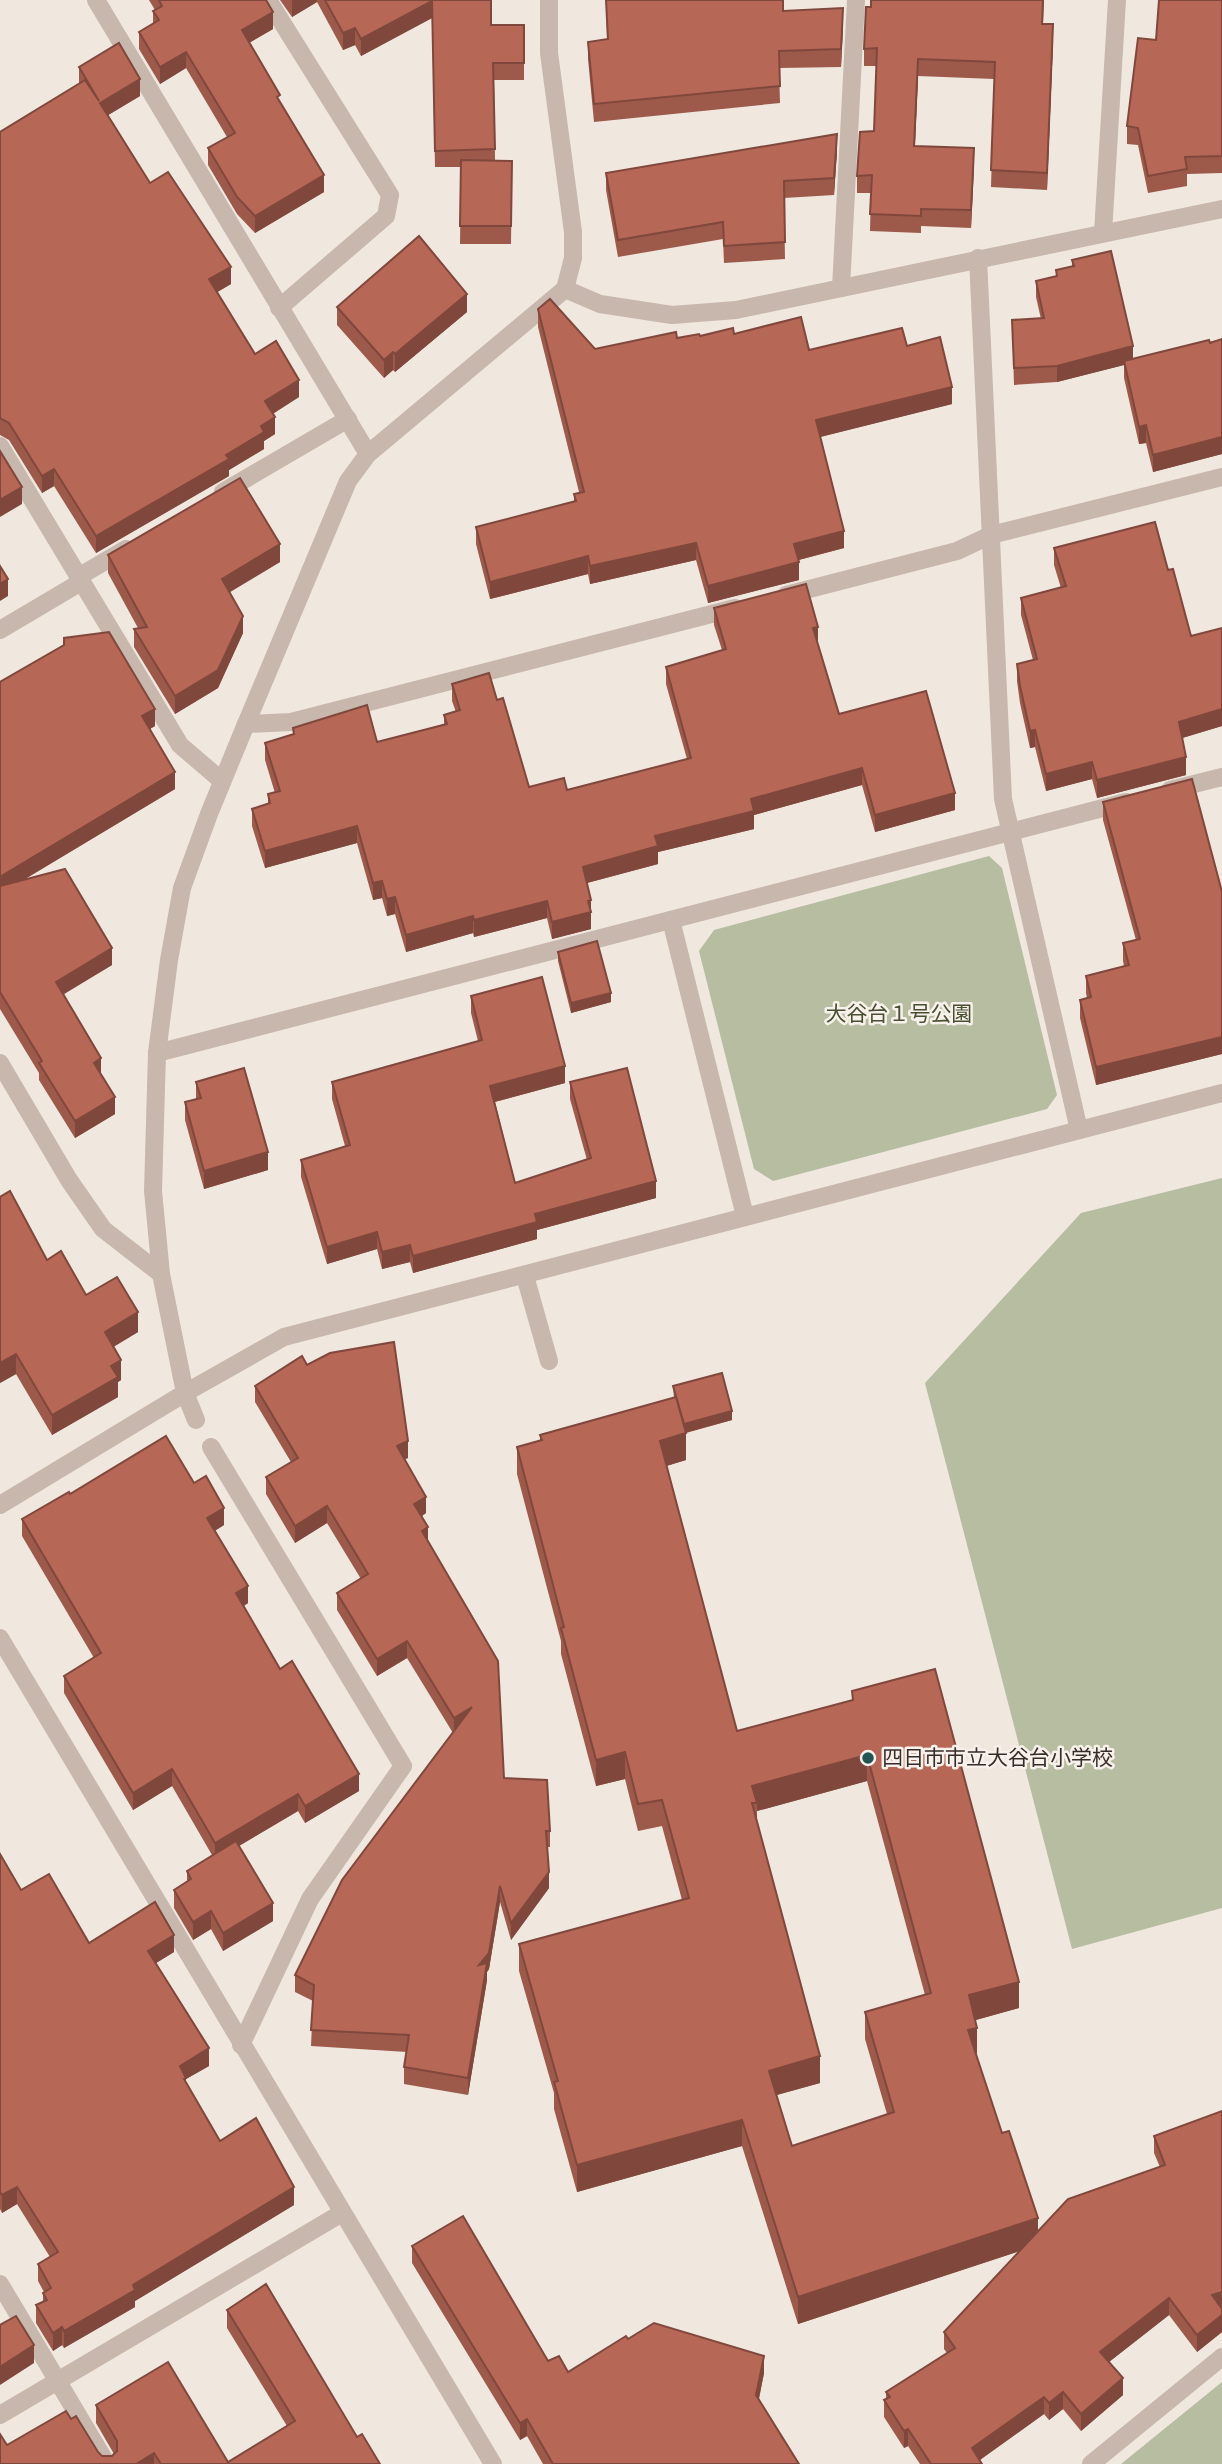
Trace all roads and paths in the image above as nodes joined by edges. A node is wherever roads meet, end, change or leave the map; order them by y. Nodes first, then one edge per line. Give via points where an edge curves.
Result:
1 (96, 0) edge
2 (268, 0) edge
3 (549, 0) edge
4 (856, 0) edge
5 (1117, 0) edge
6 (1222, 209) edge
7 (1103, 233) junction
8 (978, 258) junction
9 (841, 288) junction
10 (565, 289) junction
11 (279, 307) junction
12 (348, 419) junction
13 (0, 446) edge
14 (368, 454) junction
15 (1222, 477) edge
16 (207, 502) edge
17 (991, 535) junction
18 (137, 543) edge
19 (79, 580) junction
20 (0, 630) edge
21 (246, 724) junction
22 (1222, 777) edge
23 (222, 781) junction
24 (1009, 832) junction
25 (671, 920) junction
26 (157, 1053) junction
27 (0, 1063) edge
28 (1222, 1094) edge
29 (1079, 1130) junction
30 (745, 1216) junction
31 (161, 1274) junction
32 (525, 1276) junction
33 (549, 1361) dead end
34 (185, 1393) junction
35 (195, 1420) dead end
36 (211, 1447) dead end
37 (0, 1505) edge
38 (0, 1638) edge
39 (241, 2045) junction
40 (342, 2213) junction
41 (0, 2284) edge
42 (1222, 2357) edge
43 (57, 2381) junction
44 (0, 2415) edge
45 (107, 2464) edge
46 (493, 2464) edge
47 (1091, 2464) edge

1 - 11 street
2 - 11 street via 390,195 386,216
3 - 10 street via 548,53 573,232 573,258
4 - 9 street
5 - 7 street
6 - 7 street
7 - 8 street
8 - 9 street
8 - 17 street
9 - 10 street via 736,310 672,315 600,304
10 - 14 street
11 - 12 street
12 - 14 street
12 - 16 street
13 - 19 street
14 - 21 street via 348,481
15 - 17 street
17 - 21 street via 957,551 291,722
17 - 24 street via 1003,799
18 - 19 street
19 - 20 street
19 - 23 street via 180,745
21 - 23 street
22 - 24 street
23 - 26 street via 182,888
24 - 25 street
24 - 29 street
25 - 26 street
25 - 30 street
26 - 31 street via 153,1191
27 - 31 street via 103,1229
28 - 29 street
29 - 30 street
30 - 32 street
31 - 34 street
32 - 33 street
32 - 34 street via 284,1337
34 - 35 street
34 - 37 street
36 - 39 street via 402,1766 310,1899
38 - 39 street
39 - 40 street
40 - 43 street
40 - 46 street
41 - 43 street
42 - 47 street
43 - 44 street
43 - 45 street

